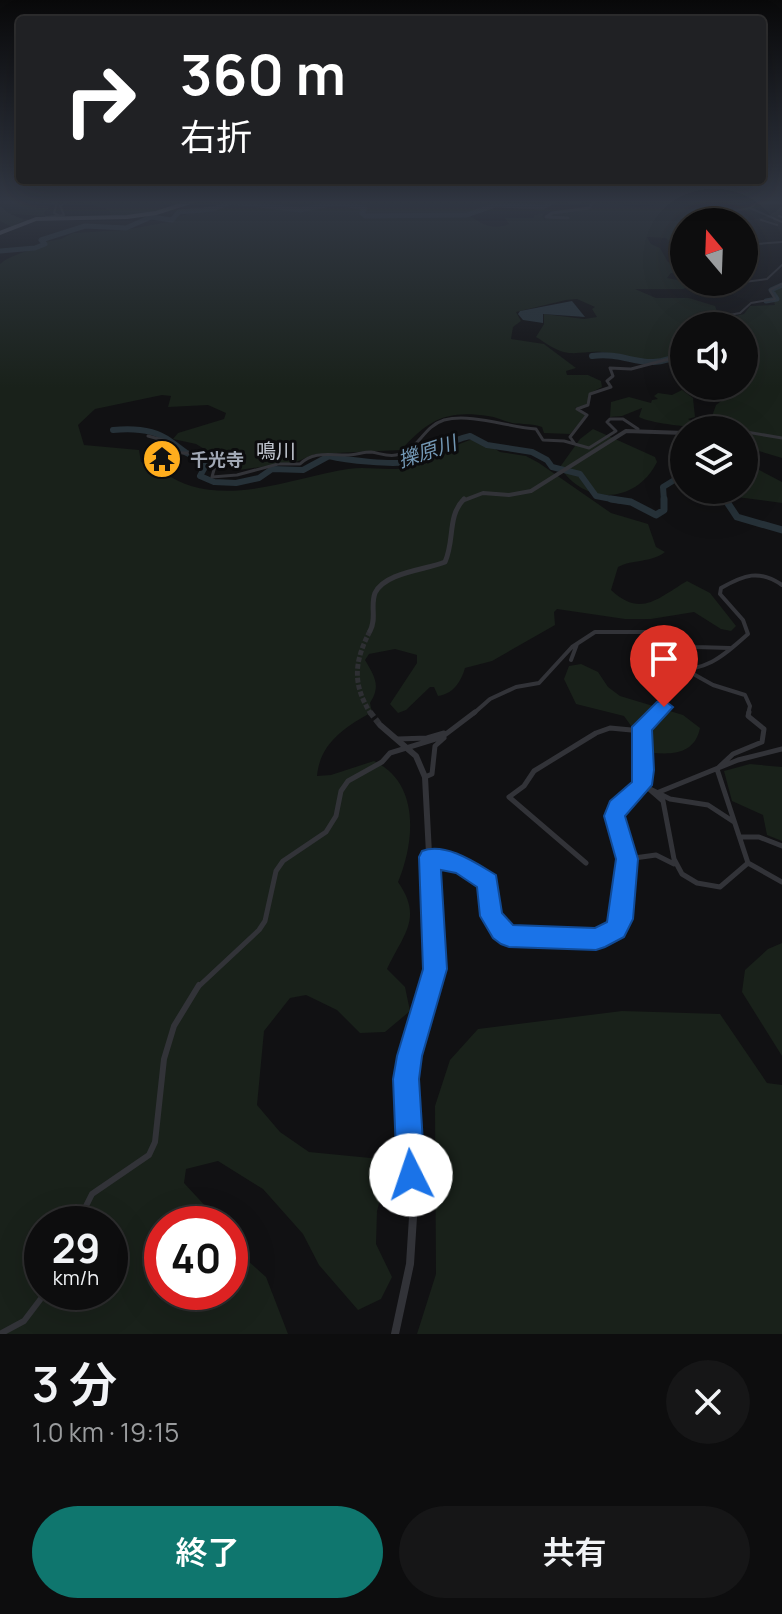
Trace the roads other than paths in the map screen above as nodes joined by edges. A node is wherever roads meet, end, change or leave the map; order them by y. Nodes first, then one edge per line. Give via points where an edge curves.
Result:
1 (782, 265) edge
2 (758, 280) edge
3 (782, 284) edge
4 (741, 312) edge
5 (670, 361) edge
6 (638, 429) junction
7 (670, 432) edge
8 (758, 432) edge
9 (148, 436) dead end
10 (782, 438) edge
11 (576, 446) junction
12 (782, 585) edge
13 (370, 631) tunnel mouth
14 (578, 642) junction
15 (730, 648) junction
16 (571, 660) dead end
17 (688, 671) junction
18 (380, 725) tunnel mouth
19 (642, 731) junction
20 (450, 732) junction
21 (398, 739) junction
22 (782, 749) edge
23 (717, 769) junction
24 (425, 777) junction
25 (644, 786) junction
26 (657, 792) junction
27 (734, 822) junction
28 (740, 837) junction
29 (782, 846) edge
30 (430, 857) junction
31 (627, 859) junction
32 (586, 863) dead end
33 (748, 863) junction
34 (674, 864) junction
35 (782, 882) edge
36 (84, 1206) edge
37 (32, 1310) edge
38 (0, 1334) edge
39 (395, 1334) edge

1 - 2 street
3 - 4 street via 770,290 775,299 751,303
5 - 11 street via 610,368 611,387 590,394 588,405 577,409 587,415 570,437
6 - 7 street
6 - 11 street via 623,419 610,419 614,433 589,448
6 - 13 street via 626,431 531,491 483,493 459,501 445,562 381,586
8 - 10 street
9 - 11 street via 170,442 179,453 198,449 208,454 215,466 212,477 294,465 330,453 393,456 412,450 428,428 448,419 536,429 543,440
12 - 15 street via 761,572 721,588 720,594 748,631
14 - 15 street via 596,632 643,631 679,635 698,648
14 - 16 street
14 - 20 street via 543,680 490,699
15 - 17 street via 719,660
17 - 19 street via 667,672 655,693 662,711 643,724
17 - 23 street via 745,695 748,716 764,729 762,742 733,754
18 - 21 street
19 - 25 street
19 - 32 street via 610,728 596,733 534,771 509,797
20 - 21 street
20 - 24 street via 436,743 432,774
20 - 36 street via 397,749 343,785 326,832 283,861 265,921 201,982 174,1026 149,1155 92,1194
21 - 24 street via 416,756
22 - 23 street
23 - 26 street
23 - 27 street
24 - 30 street
25 - 26 street
25 - 31 street via 617,808 615,816
25 - 34 street via 663,801
26 - 27 street via 708,805
27 - 28 street
28 - 29 street
28 - 33 street
30 - 31 street via 461,865 488,882 491,916 501,931 550,940 596,939 615,930 622,919
30 - 39 street via 435,969 406,1079 413,1217 410,1264
31 - 34 street via 656,855
33 - 34 street via 720,887 684,877
33 - 35 street
37 - 38 street

